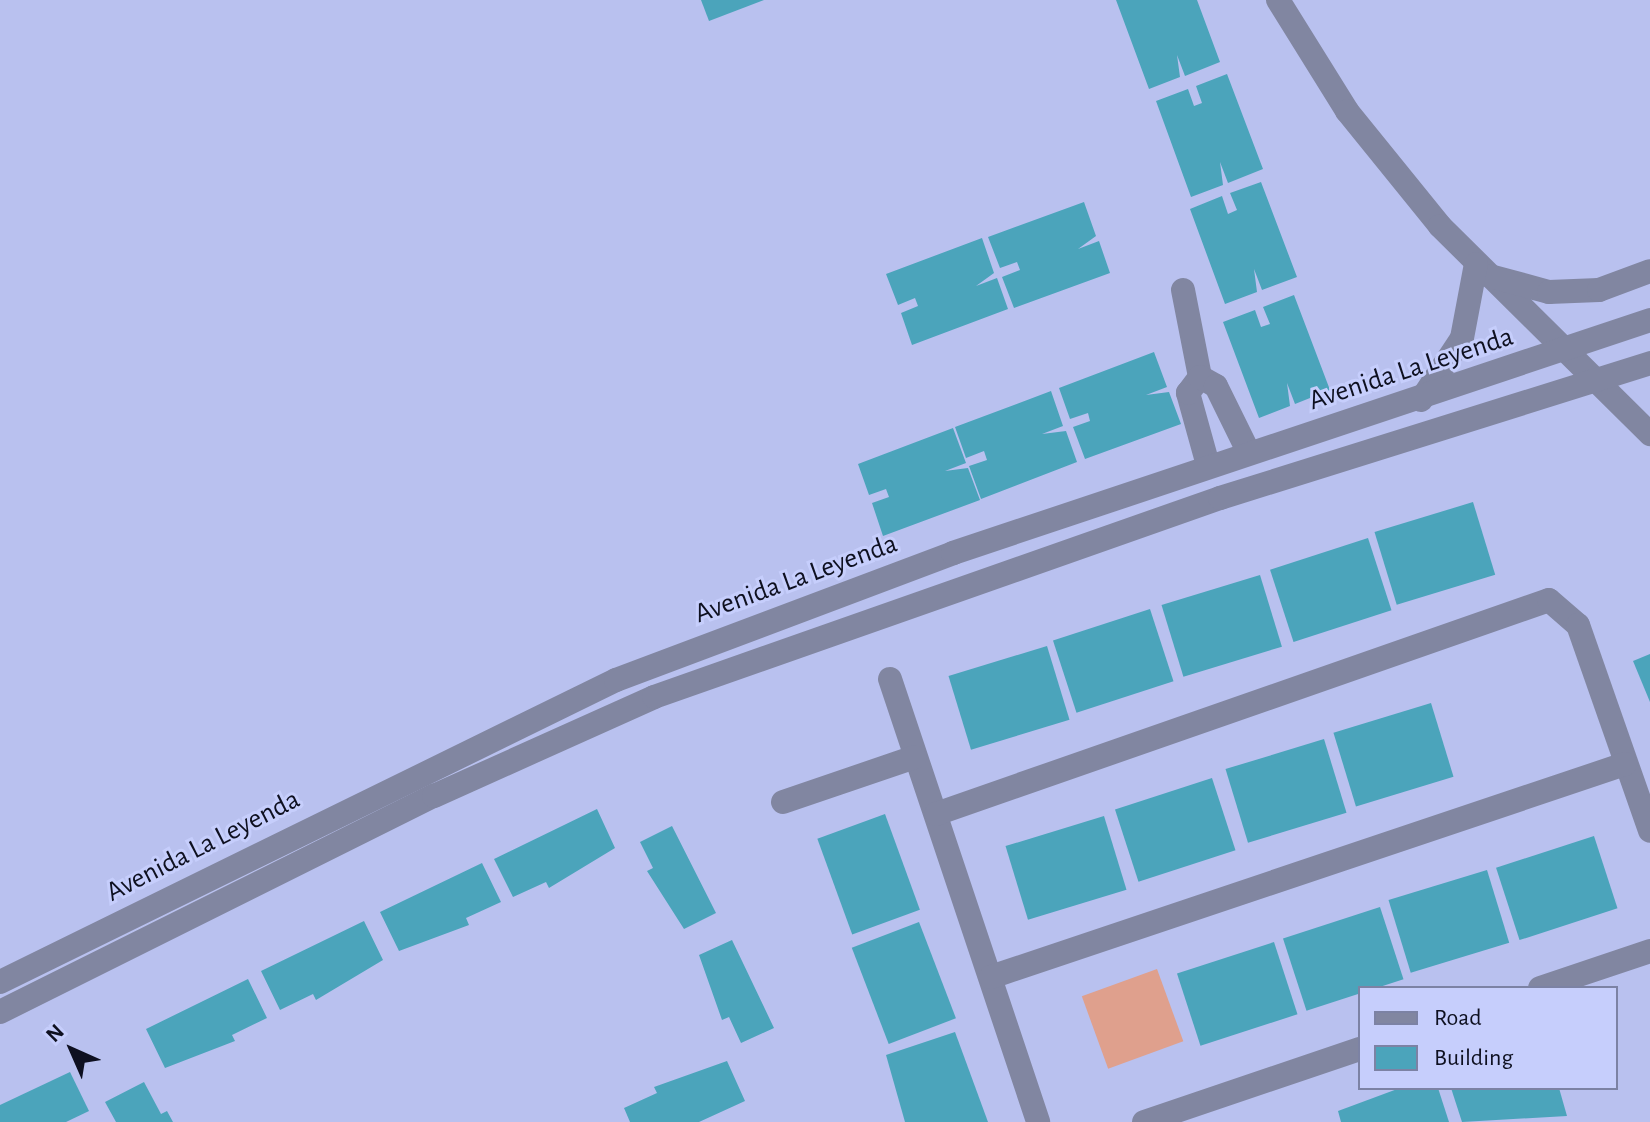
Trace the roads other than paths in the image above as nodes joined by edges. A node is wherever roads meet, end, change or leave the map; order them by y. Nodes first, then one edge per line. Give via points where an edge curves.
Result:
1 (1278, 0) edge
2 (1482, 270) junction
3 (1650, 271) edge
4 (1183, 290) dead end
5 (1650, 320) edge
6 (1564, 351) junction
7 (1650, 363) edge
8 (1200, 377) junction
9 (1593, 382) junction
10 (1421, 400) junction
11 (1650, 434) edge
12 (1248, 451) junction
13 (1208, 465) junction
14 (890, 679) dead end
15 (915, 757) junction
16 (1625, 764) junction
17 (783, 802) dead end
18 (936, 814) junction
19 (1650, 831) edge
20 (1650, 951) edge
21 (991, 977) junction
22 (0, 982) edge
23 (1546, 986) edge
24 (0, 1012) edge
25 (1358, 1050) edge
26 (1038, 1122) edge
27 (1144, 1122) edge

1 - 2 street via 1347,111
2 - 3 street via 1549,292 1599,290
2 - 6 street
2 - 10 street via 1462,338
4 - 8 street
5 - 6 street, Avenida La Leyenda
6 - 9 street
6 - 10 street, Avenida La Leyenda
7 - 9 street, Avenida La Leyenda
8 - 12 street via 1216,386
8 - 13 street via 1188,393
9 - 11 street
9 - 24 street, Avenida La Leyenda via 1205,503 654,697 434,796
10 - 12 street, Avenida La Leyenda
12 - 13 street, Avenida La Leyenda
13 - 22 street, Avenida La Leyenda via 616,680
14 - 15 street
15 - 17 street
15 - 18 street
16 - 18 street via 1578,625 1549,600
16 - 19 street
16 - 21 street
18 - 21 street
20 - 23 street
21 - 26 street
25 - 27 street

